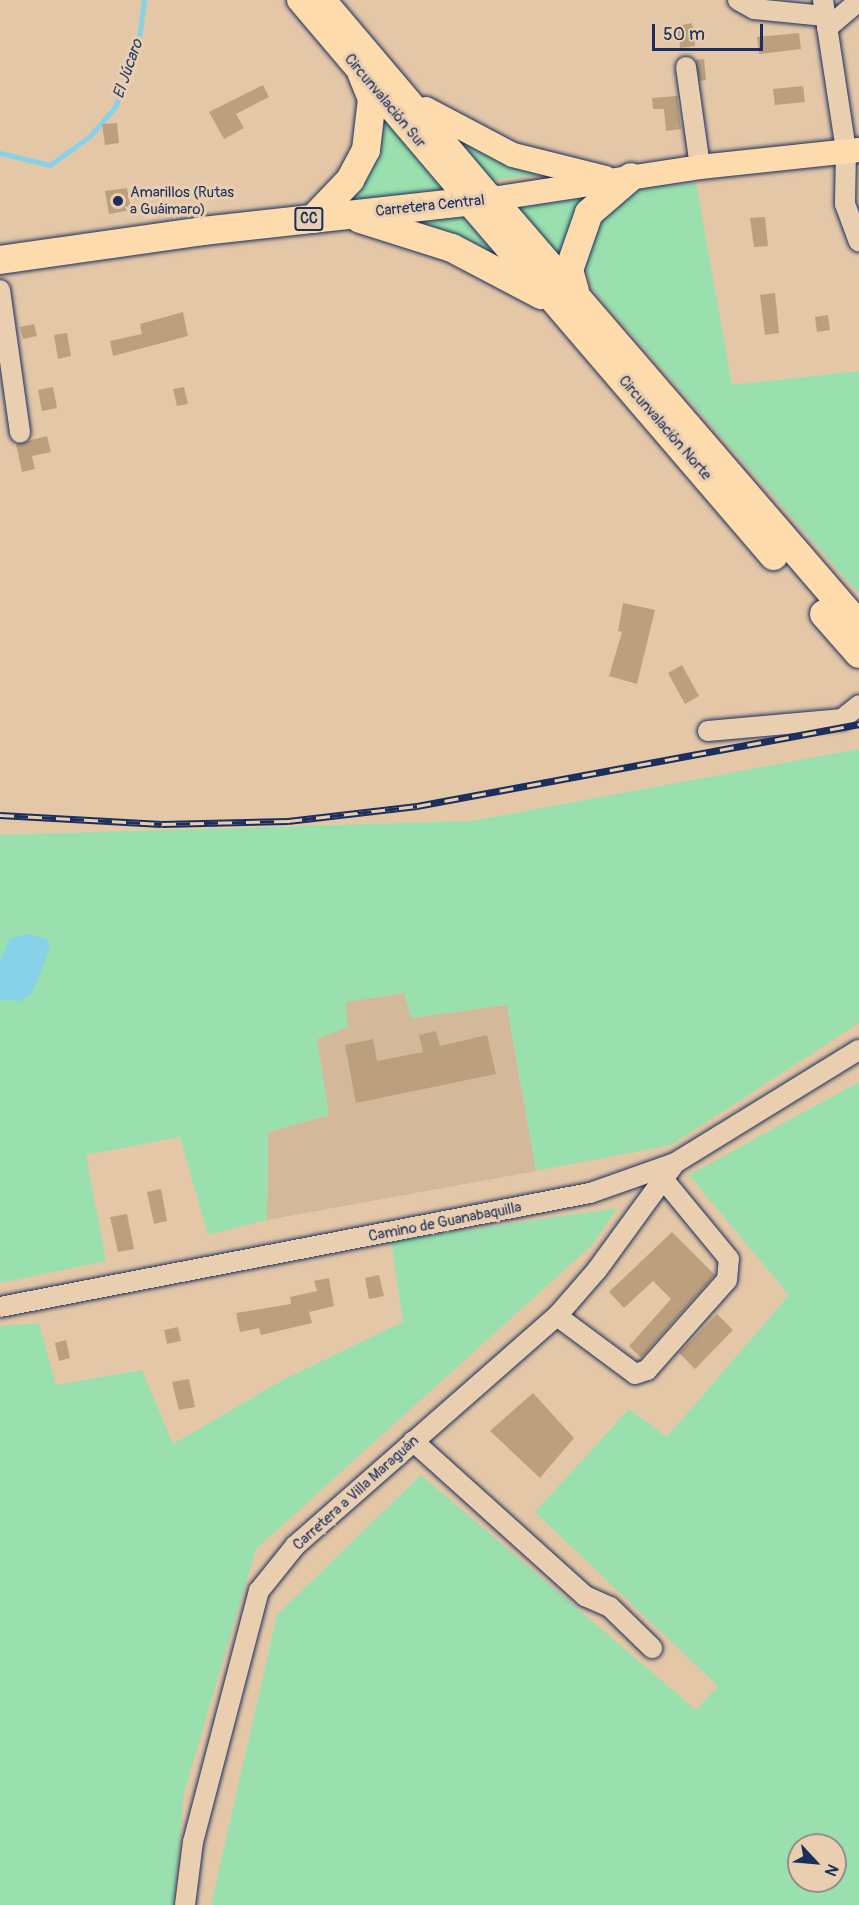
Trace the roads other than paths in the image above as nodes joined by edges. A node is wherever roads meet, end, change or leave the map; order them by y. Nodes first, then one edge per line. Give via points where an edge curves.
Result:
1 (299, 0) edge
2 (324, 0) edge
3 (738, 0) edge
4 (859, 1) edge
5 (825, 15) edge
6 (686, 67) dead end
7 (362, 74) junction
8 (409, 98) junction
9 (853, 151) edge
10 (700, 167) junction
11 (622, 178) junction
12 (481, 201) junction
13 (350, 215) junction
14 (312, 219) junction
15 (859, 242) edge
16 (0, 260) edge
17 (0, 290) edge
18 (566, 297) junction
19 (20, 433) dead end
20 (859, 625) edge
21 (859, 654) edge
22 (859, 705) edge
23 (708, 731) dead end
24 (859, 1050) edge
25 (675, 1163) junction
26 (663, 1179) junction
27 (0, 1307) edge
28 (557, 1316) junction
29 (413, 1441) junction
30 (652, 1648) dead end
31 (185, 1905) edge

1 - 7 main road, Circunvalación Sur
2 - 8 main road, Circunvalación Sur
3 - 5 street via 754,9
4 - 5 street
5 - 9 street
6 - 10 street
7 - 12 main road, Circunvalación Sur
7 - 14 highway via 372,99 366,150 350,180
8 - 11 main road via 484,144
8 - 12 main road, Circunvalación Sur
9 - 10 main road, Carretera Central / CC
9 - 15 street via 845,204
10 - 11 main road, Carretera Central / CC
11 - 12 main road, Carretera Central / CC
11 - 18 highway via 585,221 569,270
12 - 13 highway, Carretera Central / CC
12 - 18 highway, Circunvalación Norte
13 - 14 highway, Carretera Central / CC
13 - 18 highway via 452,248
14 - 16 highway, Carretera Central / CC
17 - 19 street
18 - 20 highway, Circunvalación Norte
18 - 21 highway, Circunvalación Norte
22 - 23 street via 842,719
24 - 25 street, Camino de Guanabaquilla
25 - 26 street, Carretera a Villa Maraguán
25 - 27 street, Camino de Guanabaquilla via 590,1193
26 - 28 street, Carretera a Villa Maraguán
26 - 28 street via 729,1259 727,1280 647,1370 635,1374
28 - 29 street, Carretera a Villa Maraguán via 457,1409
29 - 30 street via 585,1596 610,1607
29 - 31 street, Carretera a Villa Maraguán via 295,1546 259,1591 193,1842

